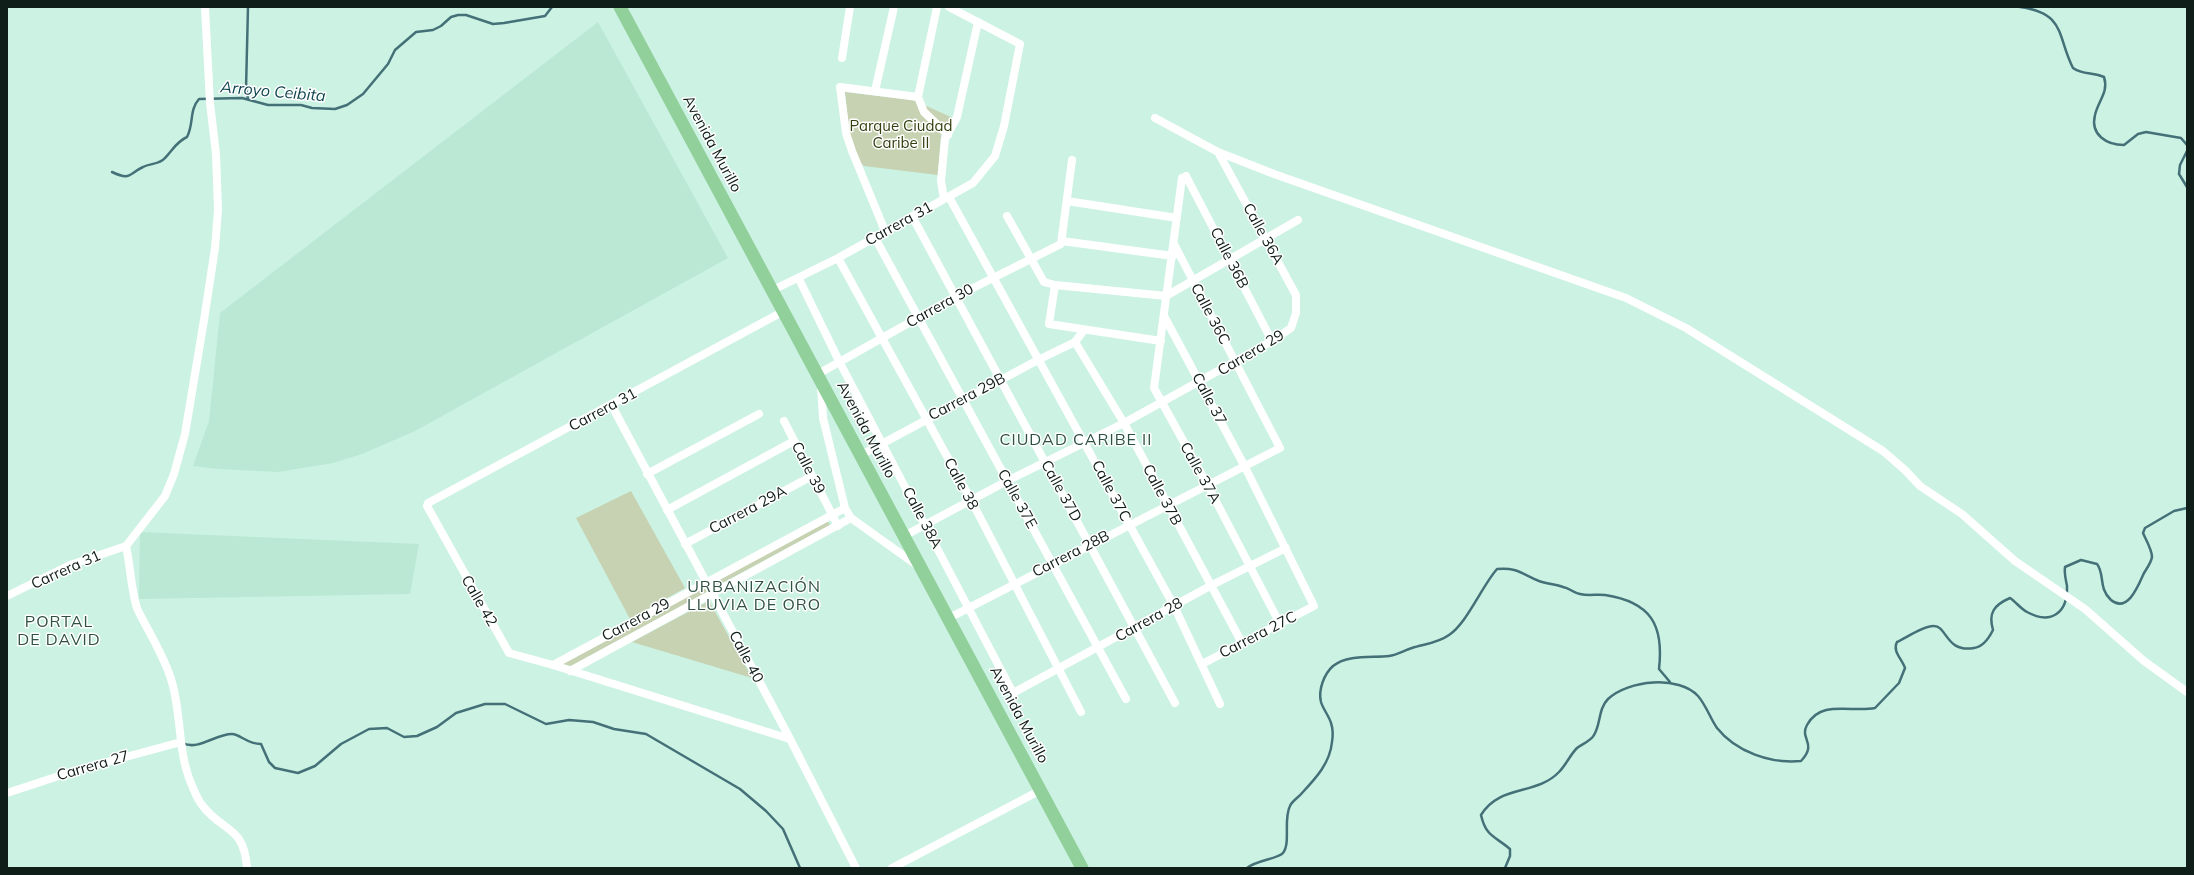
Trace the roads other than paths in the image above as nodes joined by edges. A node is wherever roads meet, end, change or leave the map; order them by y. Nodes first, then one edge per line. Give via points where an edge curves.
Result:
1 (204, 7) edge
2 (620, 7) edge
3 (850, 7) edge
4 (894, 7) edge
5 (937, 7) edge
6 (949, 7) edge
7 (978, 22) junction
8 (842, 58) dead end
9 (875, 91) junction
10 (918, 97) junction
11 (1155, 118) dead end
12 (948, 135) junction
13 (1218, 152) junction
14 (1072, 160) dead end
15 (946, 198) junction
16 (1067, 201) junction
17 (912, 216) junction
18 (1007, 216) dead end
19 (1177, 218) junction
20 (1298, 220) dead end
21 (885, 230) junction
22 (874, 236) junction
23 (1266, 238) junction
24 (1062, 241) junction
25 (1174, 244) junction
26 (1172, 256) junction
27 (838, 258) junction
28 (1229, 258) junction
29 (1030, 259) junction
30 (994, 277) junction
31 (799, 279) junction
32 (1192, 281) junction
33 (1055, 285) junction
34 (773, 290) junction
35 (1166, 296) junction
36 (956, 297) junction
37 (784, 311) junction
38 (1164, 316) junction
39 (918, 318) junction
40 (1295, 320) joint
41 (1084, 330) junction
42 (882, 338) junction
43 (1161, 341) junction
44 (1272, 341) junction
45 (1075, 342) junction
46 (1038, 360) junction
47 (839, 361) junction
48 (1236, 362) junction
49 (820, 377) junction
50 (1000, 380) junction
51 (1200, 382) junction
52 (963, 400) junction
53 (1161, 403) junction
54 (612, 406) junction
55 (759, 414) dead end
56 (926, 419) junction
57 (784, 421) dead end
58 (1124, 423) junction
59 (794, 441) junction
60 (1085, 443) junction
61 (882, 444) junction
62 (1280, 448) joint
63 (861, 455) junction
64 (1045, 462) junction
65 (1244, 465) junction
66 (647, 474) junction
67 (812, 476) junction
68 (1007, 481) junction
69 (1207, 484) junction
70 (970, 500) junction
71 (1167, 506) junction
72 (845, 508) junction
73 (427, 510) joint
74 (666, 510) junction
75 (832, 515) junction
76 (851, 518) junction
77 (925, 524) junction
78 (1129, 525) junction
79 (838, 526) junction
80 (904, 536) junction
81 (685, 544) junction
82 (1090, 544) junction
83 (126, 546) junction
84 (1286, 548) junction
85 (1052, 564) junction
86 (1250, 567) junction
87 (921, 569) junction
88 (706, 583) junction
89 (1014, 584) junction
90 (1212, 584) junction
91 (711, 593) junction
92 (7, 596) edge
93 (1174, 606) junction
94 (1314, 606) joint
95 (968, 608) junction
96 (949, 618) junction
97 (1280, 624) junction
98 (1135, 626) junction
99 (1242, 643) junction
100 (1099, 648) junction
101 (1202, 664) junction
102 (553, 665) junction
103 (1059, 669) junction
104 (570, 670) junction
105 (2187, 692) edge
106 (1013, 693) joint
107 (1126, 699) dead end
108 (1175, 703) dead end
109 (1220, 704) dead end
110 (1081, 712) dead end
111 (790, 739) junction
112 (181, 742) junction
113 (1041, 790) junction
114 (7, 793) edge
115 (247, 868) edge
116 (856, 868) edge
117 (892, 868) edge
118 (1082, 868) edge

1 - 83 street via 216,154 216,240 185,434 174,474 164,496
2 - 34 main road, Avenida Murillo
3 - 8 street
4 - 9 street
5 - 10 street
6 - 7 street
7 - 12 street via 957,117
7 - 15 street, Carrera 31 via 1020,44 1002,135 995,156 973,183
9 - 10 street
9 - 21 street via 840,87 846,133 853,156
10 - 12 street via 924,112
11 - 13 street
12 - 15 street via 945,139 941,181
13 - 23 street, Calle 36A
13 - 105 street via 1388,216 1626,298 1686,328 1883,451 1920,486 1962,514 2015,561 2085,609 2144,661
14 - 16 street
15 - 17 street, Carrera 31
15 - 30 street, Calle 37C
16 - 19 street
16 - 24 street
17 - 21 street, Carrera 31
17 - 36 street, Calle 37D
18 - 29 street
19 - 25 street
19 - 28 street, Calle 36B via 1184,177
20 - 23 street
21 - 22 street, Carrera 31
22 - 27 street, Carrera 31
22 - 39 street, Calle 37E
23 - 28 street
23 - 40 street, Calle 36A via 1296,295 1298,303
24 - 26 street
24 - 29 street, Carrera 30 via 1058,246
25 - 26 street
25 - 32 street, Calle 36C
26 - 35 street
27 - 31 street, Carrera 31
27 - 42 street, Calle 38
28 - 32 street
28 - 44 street, Calle 36B
29 - 30 street, Carrera 30
29 - 33 street via 1044,282
30 - 36 street, Carrera 30
30 - 46 street, Calle 37C
31 - 34 street, Carrera 31
31 - 47 street, Calle 38A
32 - 35 street
32 - 48 street, Calle 36C
33 - 35 street
33 - 41 street via 1049,324
34 - 37 main road, Avenida Murillo
35 - 38 street
36 - 39 street, Carrera 30
36 - 50 street, Calle 37D
37 - 49 main road, Avenida Murillo
37 - 54 street, Carrera 31
38 - 43 street, Calle 37A
38 - 51 street, Calle 37
39 - 42 street, Carrera 30
39 - 52 street, Calle 37E
40 - 44 street, Carrera 29 via 1291,328
41 - 43 street
41 - 45 street
42 - 47 street, Carrera 30
42 - 56 street, Calle 38
43 - 53 street, Calle 37A via 1154,388
44 - 48 street, Carrera 29
45 - 46 street, Carrera 29B
45 - 58 street, Calle 37B
46 - 50 street, Carrera 29B
46 - 60 street, Calle 37C
47 - 49 street, Carrera 30
47 - 61 street, Calle 38A
48 - 51 street, Carrera 29
48 - 62 street, Calle 36C
49 - 63 main road, Avenida Murillo
49 - 72 street via 823,418
50 - 52 street, Carrera 29B
50 - 64 street, Calle 37D
51 - 53 street, Carrera 29
51 - 65 street, Calle 37
52 - 56 street, Carrera 29B
52 - 68 street, Calle 37E
53 - 58 street, Carrera 29
53 - 69 street, Calle 37A
54 - 66 street, Calle 40
54 - 73 street, Carrera 31 via 428,503
55 - 66 street
56 - 61 street, Carrera 29B
56 - 70 street, Calle 38
57 - 59 street, Calle 39
58 - 60 street, Carrera 29
58 - 71 street, Calle 37B
59 - 67 street, Calle 39
59 - 74 street
60 - 64 street, Carrera 29
60 - 78 street, Calle 37C
61 - 63 street, Carrera 29B
61 - 77 street, Calle 38A
62 - 65 street, Carrera 28B
63 - 80 main road, Avenida Murillo
64 - 68 street, Carrera 29
64 - 82 street, Calle 37D
65 - 69 street, Carrera 28B
65 - 84 street, Calle 37
66 - 74 street, Calle 40
67 - 75 street, Calle 39
67 - 81 street, Carrera 29A
68 - 70 street, Carrera 29
68 - 85 street, Calle 37E
69 - 71 street, Carrera 28B
69 - 86 street, Calle 37A
70 - 77 street, Carrera 29
70 - 89 street, Calle 38
71 - 78 street, Carrera 28B
71 - 90 street, Calle 37B
72 - 75 street, Carrera 29
72 - 76 street
73 - 102 street, Calle 42 via 508,653
74 - 81 street, Calle 40
75 - 79 street, Calle 39
75 - 88 street, Carrera 29
76 - 79 street, Carrera 29
76 - 87 street
77 - 80 street, Carrera 29
77 - 95 street, Calle 38A
78 - 82 street, Carrera 28B
78 - 93 street, Calle 37C
79 - 91 street, Carrera 29
80 - 87 main road, Avenida Murillo
81 - 88 street, Calle 40
82 - 85 street, Carrera 28B
82 - 98 street, Calle 37D
83 - 92 street, Carrera 31 via 70,565
83 - 112 street via 135,604 171,679 178,708
84 - 86 street, Carrera 28
84 - 94 street, Calle 37
85 - 89 street, Carrera 28B
85 - 100 street, Calle 37E
86 - 90 street, Carrera 28
86 - 97 street, Calle 37A
87 - 96 main road, Avenida Murillo
88 - 91 street, Calle 40
88 - 102 street, Carrera 29
89 - 95 street, Carrera 28B
89 - 103 street, Calle 38
90 - 93 street, Carrera 28
90 - 99 street, Calle 37B
91 - 104 street, Carrera 29
91 - 111 street, Calle 40
93 - 98 street, Carrera 28
93 - 101 street, Calle 37C
94 - 97 street, Carrera 27C
95 - 96 street, Carrera 28B
95 - 106 street, Calle 38A
96 - 113 main road, Avenida Murillo
97 - 99 street, Carrera 27C
98 - 100 street, Carrera 28
98 - 108 street, Calle 37D
99 - 101 street, Carrera 27C
100 - 103 street, Carrera 28
100 - 107 street, Calle 37E
101 - 109 street, Calle 37C
102 - 104 street, Calle 42
103 - 106 street, Carrera 28
103 - 110 street, Calle 38
104 - 111 street, Calle 42
111 - 116 street, Calle 40
112 - 114 street, Carrera 27 via 74,771
112 - 115 street via 190,781 201,804 241,840 246,852
113 - 117 street
113 - 118 main road, Avenida Murillo

